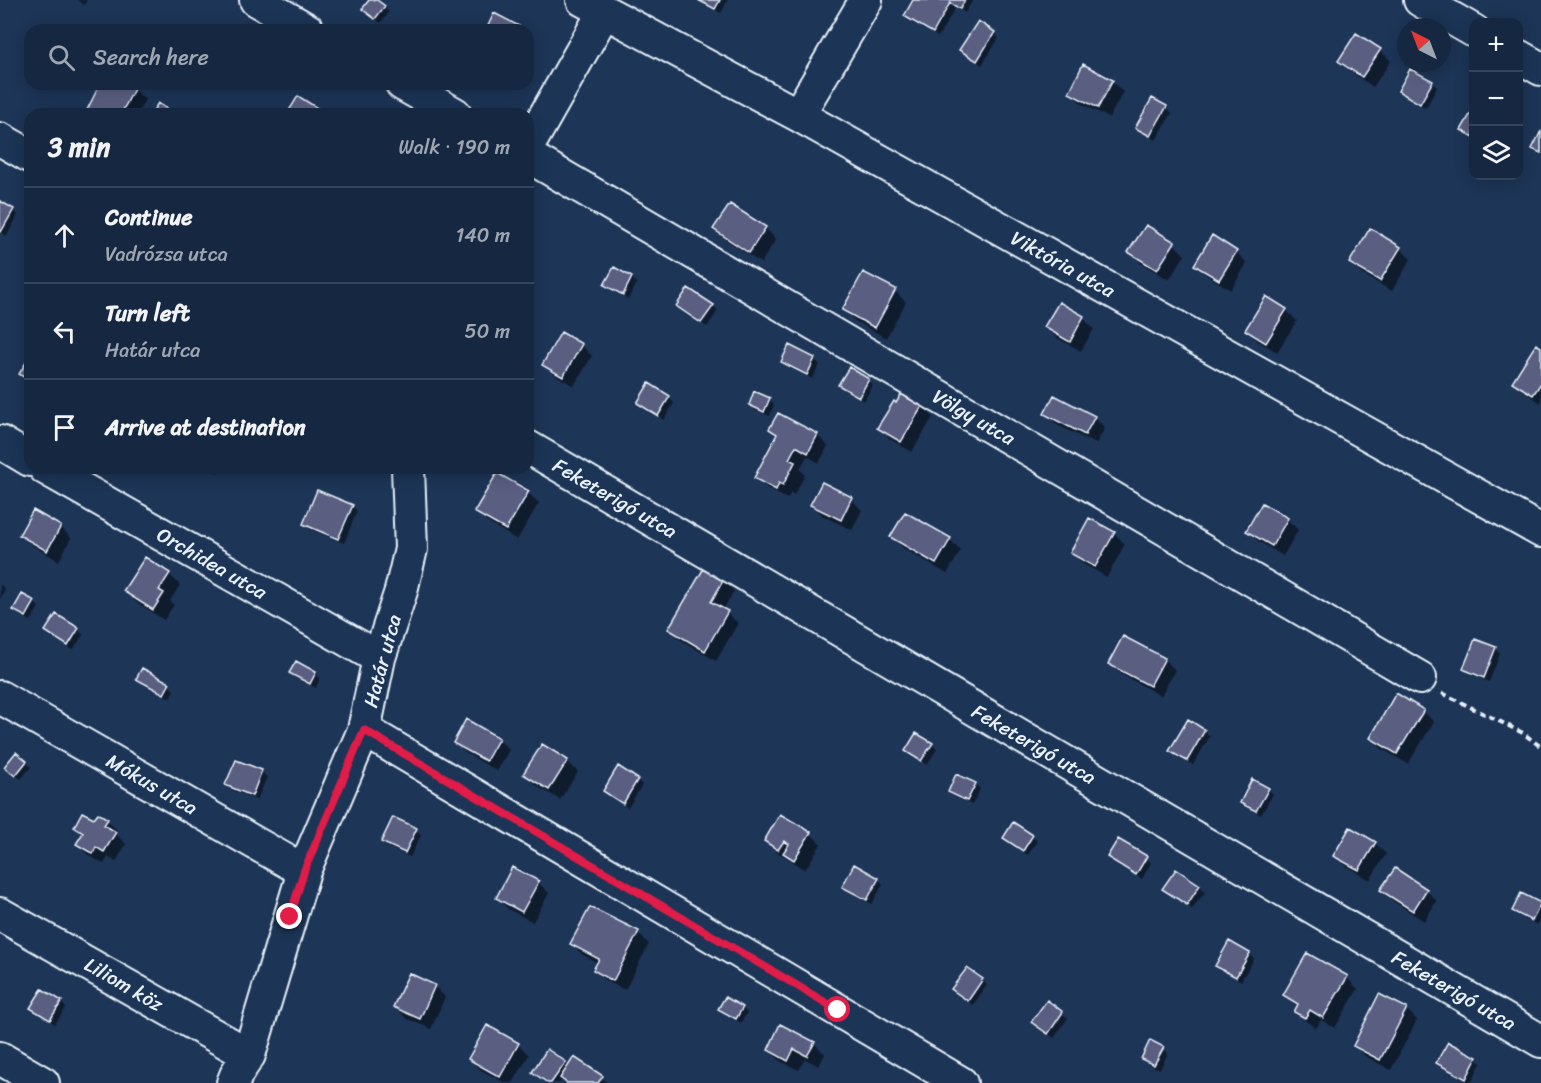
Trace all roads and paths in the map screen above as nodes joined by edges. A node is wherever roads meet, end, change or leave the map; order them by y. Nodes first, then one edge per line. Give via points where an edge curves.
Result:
1 (256, 0) edge
2 (866, 0) edge
3 (1420, 0) edge
4 (593, 6) edge
5 (298, 24) edge
6 (1469, 29) edge
7 (1523, 60) edge
8 (1541, 69) edge
9 (413, 90) edge
10 (444, 108) edge
11 (798, 115) junction
12 (534, 133) edge
13 (0, 139) edge
14 (24, 153) edge
15 (534, 160) edge
16 (0, 442) edge
17 (534, 451) edge
18 (24, 456) edge
19 (56, 474) edge
20 (408, 474) edge
21 (1541, 531) edge
22 (379, 658) junction
23 (1420, 678) joint
24 (0, 697) edge
25 (364, 730) junction
26 (1541, 747) edge
27 (304, 871) junction
28 (0, 914) edge
29 (1541, 1041) edge
30 (0, 1058) edge
31 (244, 1073) edge
32 (43, 1083) edge
33 (961, 1083) edge

1 - 5 street
2 - 11 street
3 - 6 street
4 - 11 street, Viktória utca
4 - 12 street
7 - 8 street
9 - 10 street
11 - 21 street, Viktória utca
13 - 14 street
15 - 23 street, Völgy utca
16 - 18 street
17 - 29 street, Feketerigó utca
19 - 22 street, Orchidea utca
20 - 22 street, Határ utca via 411,549
22 - 25 street, Határ utca
23 - 26 path via 1445,696 1523,733
24 - 27 street, Mókus utca
25 - 27 street, Határ utca
25 - 33 street
27 - 31 street, Határ utca
28 - 31 street, Liliom köz
30 - 32 street

